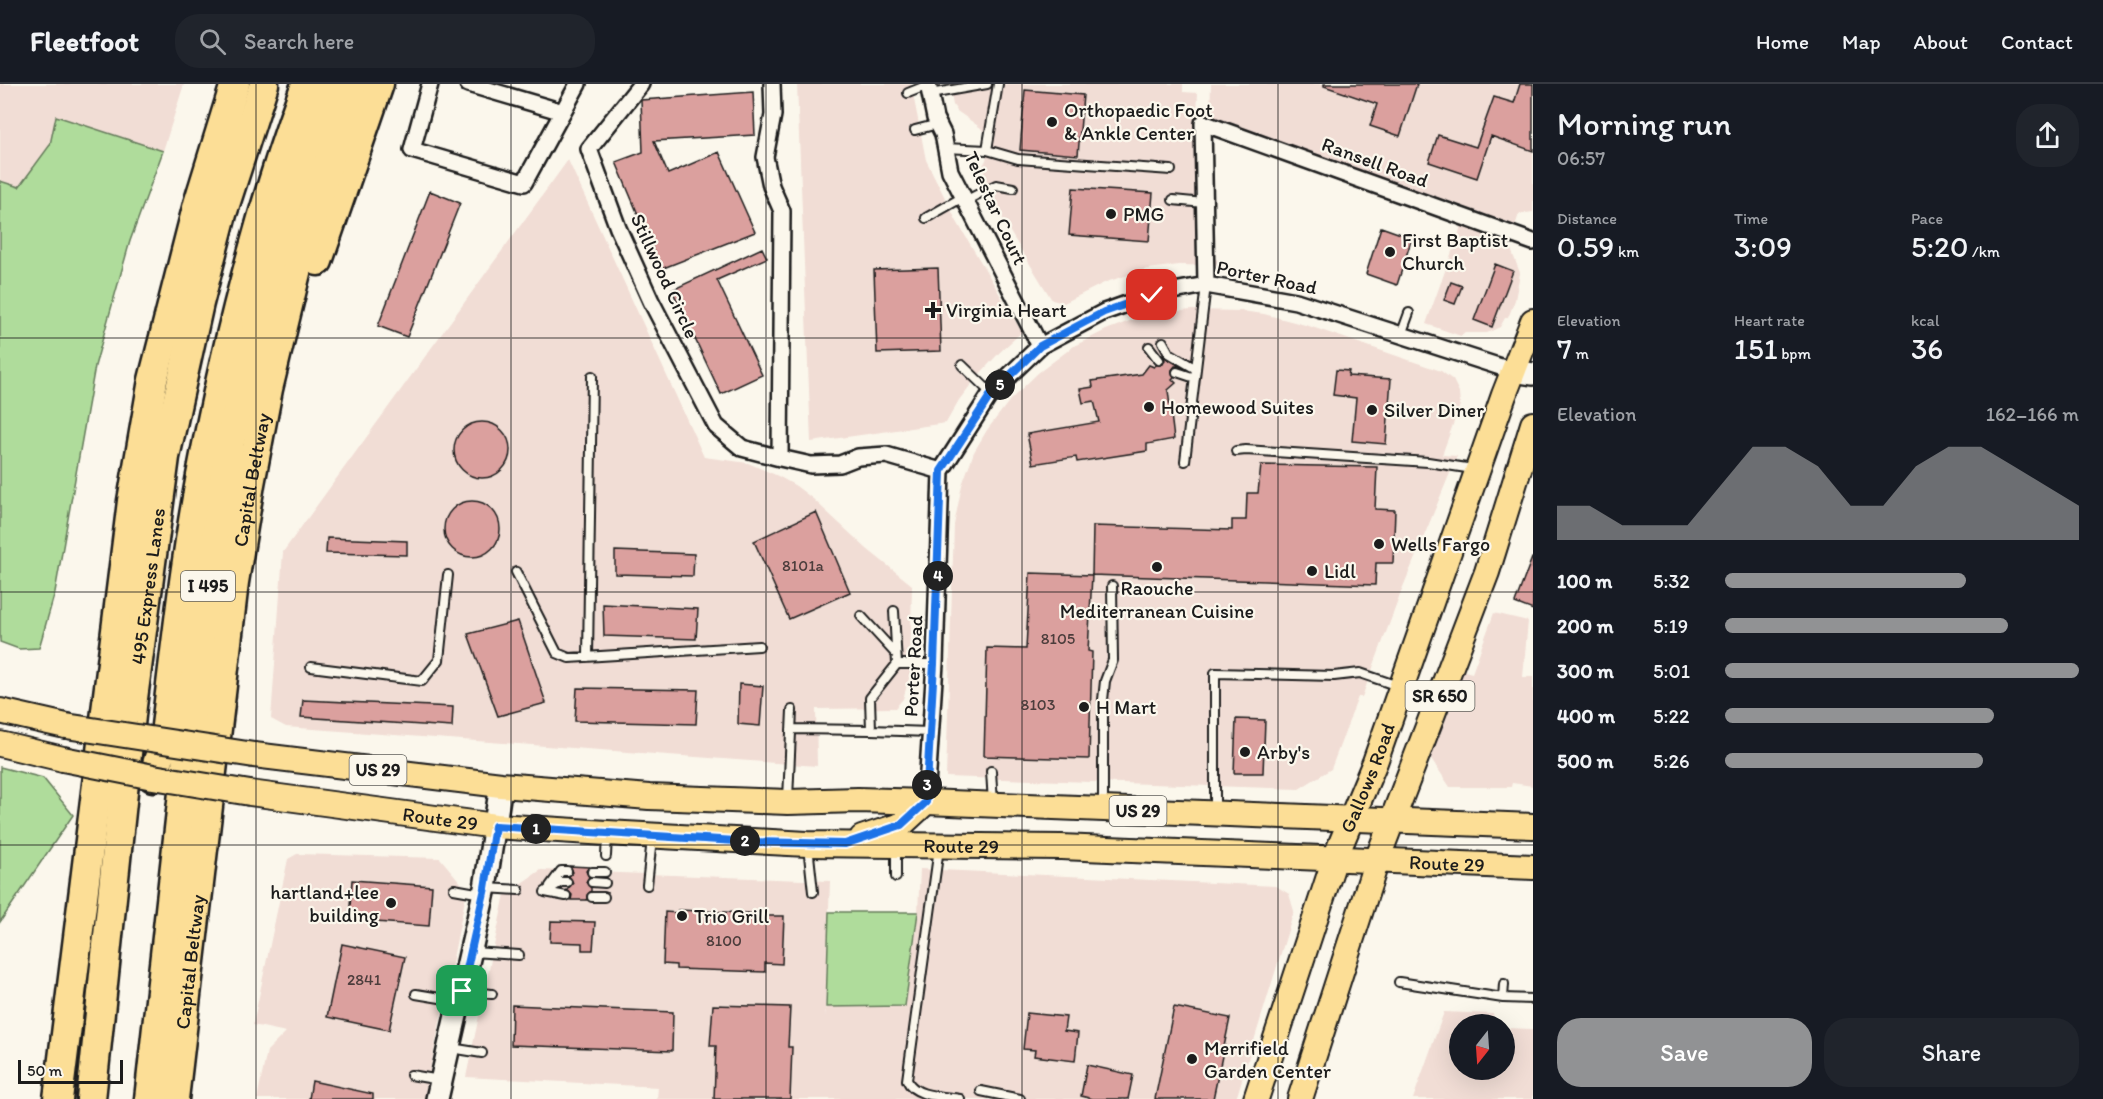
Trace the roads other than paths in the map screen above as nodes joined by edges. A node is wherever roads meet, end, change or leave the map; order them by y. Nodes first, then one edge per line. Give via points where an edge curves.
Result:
1 (215, 84) edge
2 (235, 84) edge
3 (264, 84) edge
4 (278, 84) edge
5 (306, 84) edge
6 (324, 84) edge
7 (352, 84) edge
8 (379, 84) edge
9 (430, 84) edge
10 (468, 84) edge
11 (578, 84) edge
12 (641, 84) edge
13 (772, 84) edge
14 (987, 84) edge
15 (998, 84) edge
16 (967, 85) edge
17 (928, 88) edge
18 (908, 93) dead end
19 (563, 112) junction
20 (938, 124) junction
21 (915, 130) dead end
22 (945, 148) junction
23 (987, 150) junction
24 (1172, 170) dead end
25 (1013, 188) dead end
26 (964, 199) junction
27 (1173, 201) dead end
28 (1204, 203) junction
29 (926, 218) dead end
30 (1533, 242) edge
31 (1206, 285) junction
32 (1409, 313) dead end
33 (1533, 321) edge
34 (1401, 335) junction
35 (1164, 342) dead end
36 (1040, 346) junction
37 (1149, 347) dead end
38 (1159, 360) dead end
39 (962, 365) dead end
40 (1177, 372) dead end
41 (1523, 372) edge
42 (1195, 374) junction
43 (591, 376) dead end
44 (268, 389) junction
45 (992, 393) junction
46 (1533, 424) edge
47 (1236, 451) dead end
48 (780, 458) junction
49 (1185, 461) dead end
50 (1478, 470) junction
51 (941, 471) junction
52 (132, 501) junction
53 (516, 572) dead end
54 (448, 575) dead end
55 (1112, 586) dead end
56 (894, 611) dead end
57 (861, 616) dead end
58 (759, 646) dead end
59 (895, 653) junction
60 (588, 657) junction
61 (897, 664) junction
62 (934, 664) junction
63 (311, 667) dead end
64 (1402, 687) junction
65 (164, 688) junction
66 (792, 710) dead end
67 (0, 711) edge
68 (791, 729) junction
69 (871, 730) junction
70 (930, 732) junction
71 (157, 741) junction
72 (0, 744) edge
73 (991, 771) dead end
74 (153, 777) junction
75 (501, 785) junction
76 (788, 802) junction
77 (926, 802) junction
78 (993, 805) junction
79 (1103, 810) junction
80 (1215, 814) junction
81 (1350, 818) junction
82 (1393, 820) junction
83 (495, 826) junction
84 (1533, 826) edge
85 (653, 836) junction
86 (807, 844) junction
87 (845, 844) junction
88 (896, 845) junction
89 (940, 846) junction
90 (1335, 858) junction
91 (1377, 860) junction
92 (1533, 867) edge
93 (567, 871) dead end
94 (592, 872) dead end
95 (605, 872) dead end
96 (896, 878) dead end
97 (567, 882) dead end
98 (592, 882) dead end
99 (605, 883) dead end
100 (646, 885) dead end
101 (454, 889) dead end
102 (519, 890) dead end
103 (484, 891) junction
104 (545, 892) junction
105 (813, 892) dead end
106 (566, 896) dead end
107 (592, 897) dead end
108 (604, 897) dead end
109 (470, 952) junction
110 (519, 955) dead end
111 (1399, 982) dead end
112 (1504, 984) dead end
113 (416, 994) dead end
114 (492, 994) dead end
115 (460, 996) junction
116 (1503, 998) junction
117 (1533, 999) edge
118 (449, 1047) junction
119 (482, 1053) dead end
120 (411, 1075) dead end
121 (439, 1090) edge
122 (981, 1092) dead end
123 (58, 1099) edge
124 (91, 1099) edge
125 (149, 1099) edge
126 (174, 1099) edge
127 (960, 1099) edge
128 (1020, 1099) edge
129 (1256, 1099) edge
130 (1300, 1099) edge

1 - 52 highway via 179,199 154,309 139,407
2 - 52 highway via 198,204 158,357
3 - 124 highway, 495 Express Lanes via 222,214 165,457 132,705
4 - 65 highway via 209,356 178,520
5 - 65 highway via 238,299 218,386
6 - 125 highway, I 495 via 270,272 230,442 199,649
7 - 44 highway, Capital Beltway / I 495 via 299,260
8 - 44 highway via 306,299
9 - 19 street via 412,150 524,183
10 - 19 street
11 - 19 street
12 - 48 street, Stillwood Circle via 589,149 618,228 716,426 742,448
13 - 48 street via 773,115 765,157 782,211
14 - 16 lane
15 - 23 lane
16 - 17 lane
17 - 18 lane
17 - 20 street, Telestar Court
20 - 21 lane
20 - 22 street, Telestar Court
22 - 23 lane
22 - 26 street, Telestar Court via 950,171
23 - 24 lane via 1018,159
25 - 26 lane via 996,185
26 - 29 lane
26 - 36 street, Telestar Court
27 - 28 lane
28 - 30 street, Ransell Road via 1203,123
28 - 31 street
31 - 34 street, Porter Road via 1296,301
31 - 36 street, Porter Road via 1152,295 1104,312
31 - 42 lane
32 - 34 lane
33 - 41 main road, Gallows Road / SR 650
34 - 41 street, Porter Road
35 - 42 lane via 1169,353
36 - 45 street, Porter Road
37 - 38 lane
39 - 45 lane
40 - 42 lane
41 - 50 main road, Gallows Road / SR 650
42 - 49 lane
43 - 60 lane
44 - 126 highway, Capital Beltway / I 495 via 234,582
45 - 51 street, Porter Road
46 - 82 main road, Gallows Road / SR 650 via 1487,572
47 - 50 lane via 1428,462
48 - 51 street, Stillwood Circle via 811,465 886,455
50 - 64 main road, Gallows Road / SR 650
51 - 62 street, Porter Road
52 - 123 highway
53 - 60 lane via 557,653 569,658
54 - 63 lane via 439,660 422,681
55 - 79 lane via 1113,660 1103,700
56 - 59 lane
57 - 59 lane
58 - 60 lane
59 - 61 lane
61 - 62 lane
61 - 69 lane via 870,698
62 - 70 street, Porter Road
64 - 80 lane via 1360,673 1215,674
64 - 81 main road, Gallows Road / SR 650
65 - 71 highway
66 - 68 lane
67 - 71 main road, Route 29 / US 29, bridge
68 - 69 lane
68 - 76 lane
69 - 70 lane
70 - 77 street, Porter Road
71 - 74 highway
71 - 75 main road, Route 29 / US 29, bridge
72 - 74 main road, Route 29 / US 29, bridge
73 - 78 lane
74 - 83 main road, Route 29 / US 29, bridge
75 - 76 main road, Route 29 / US 29 via 649,797
75 - 83 street
76 - 77 main road, Route 29 / US 29
77 - 78 main road, Route 29 / US 29
77 - 87 main road via 901,825
78 - 79 main road, Route 29 / US 29
79 - 80 main road, Route 29 / US 29
80 - 81 main road, Route 29 / US 29
81 - 82 main road, Route 29 / US 29
81 - 90 main road, Gallows Road / SR 650
82 - 84 main road, Route 29 / US 29
82 - 91 main road, Gallows Road / SR 650
83 - 85 main road, Route 29 / US 29 via 607,845
83 - 103 street
85 - 86 main road, Route 29 / US 29
85 - 100 lane
86 - 87 main road, Route 29 / US 29
86 - 105 lane
87 - 88 main road, Route 29 / US 29
88 - 89 main road, Route 29 / US 29
88 - 96 lane
89 - 90 main road, Route 29 / US 29
89 - 127 lane via 908,1080 921,1093
90 - 91 main road, Route 29 / US 29
90 - 129 main road, Gallows Road / SR 650
91 - 92 main road, Route 29 / US 29
91 - 130 main road, Gallows Road / SR 650
93 - 104 lane via 561,871
94 - 95 lane
97 - 104 lane
98 - 99 lane
101 - 103 lane
102 - 103 lane
103 - 109 street
104 - 106 lane
107 - 108 lane
109 - 110 lane
109 - 115 street
111 - 116 lane
112 - 116 lane
113 - 115 lane
114 - 115 lane
115 - 118 street
116 - 117 lane
118 - 119 lane
118 - 121 street
120 - 121 lane
122 - 128 lane

